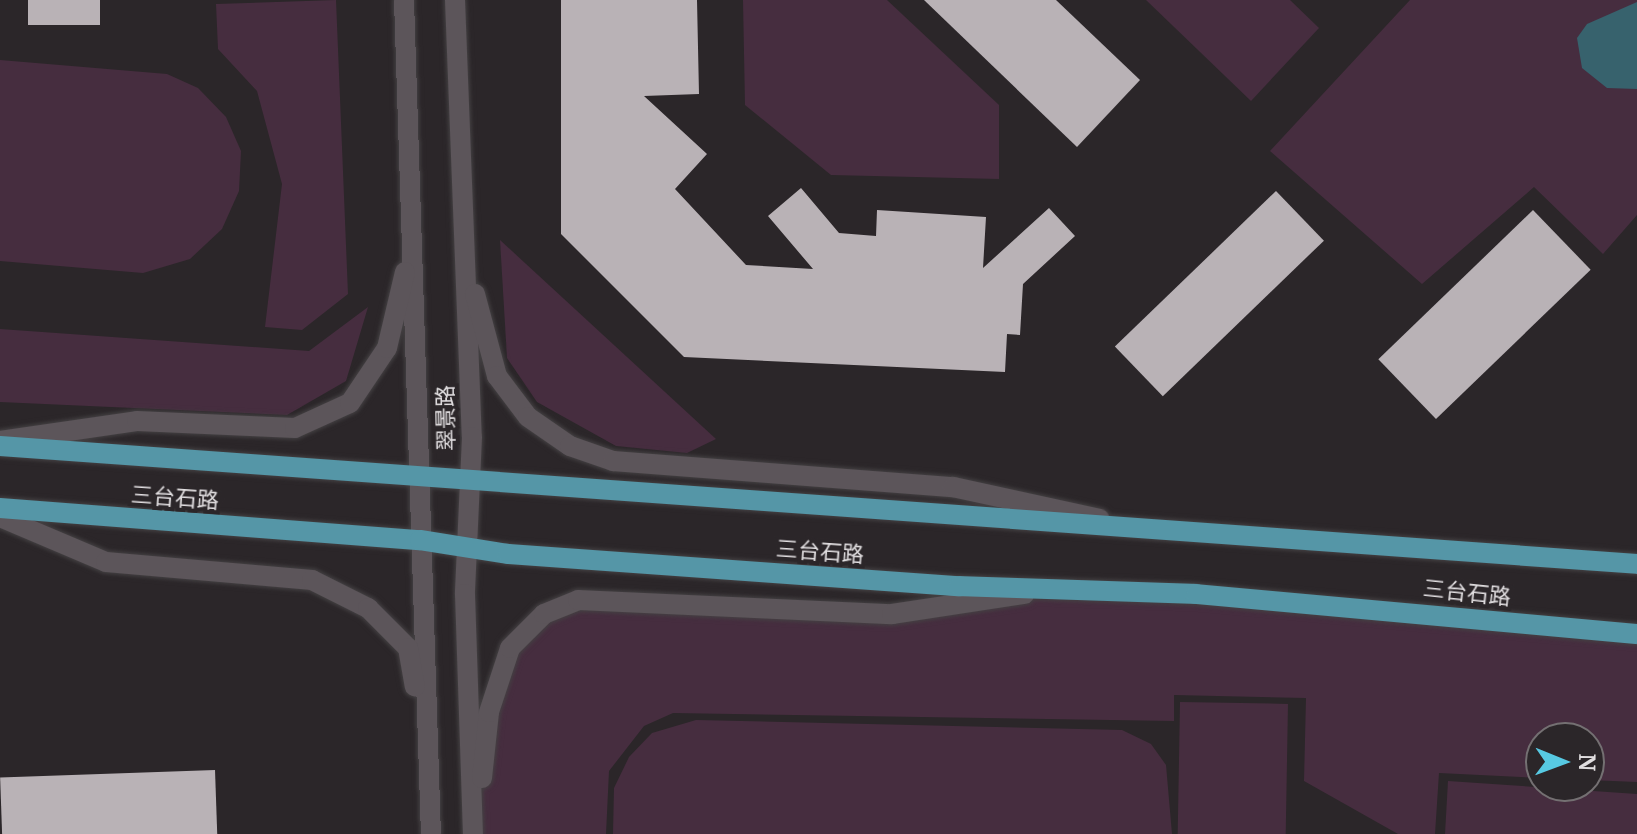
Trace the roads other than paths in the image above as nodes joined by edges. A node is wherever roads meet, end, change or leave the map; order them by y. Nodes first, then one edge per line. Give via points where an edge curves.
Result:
1 (404, 0) edge
2 (455, 0) edge
3 (412, 245) junction
4 (466, 262) junction
5 (0, 444) edge
6 (418, 475) junction
7 (471, 477) junction
8 (0, 508) edge
9 (0, 517) edge
10 (1139, 528) junction
11 (420, 540) junction
12 (471, 551) junction
13 (1637, 564) edge
14 (1053, 589) junction
15 (1637, 634) edge
16 (428, 767) junction
17 (431, 834) edge
18 (475, 834) edge

1 - 3 main road, 翠景路
2 - 4 main road, 翠景路
3 - 5 main road via 387,348 350,403 295,428 137,421
3 - 6 main road, 翠景路
4 - 7 main road, 翠景路
4 - 10 main road via 497,376 528,417 570,446 613,461 953,487
5 - 6 main road, 三台石路
6 - 7 main road, 三台石路
6 - 11 main road, 翠景路
7 - 10 main road, 三台石路
7 - 12 main road, 翠景路
8 - 11 main road, 三台石路
9 - 16 main road via 106,562 312,580 368,608 408,648
10 - 13 main road, 三台石路
11 - 12 main road, 三台石路
11 - 16 main road, 翠景路
12 - 14 main road, 三台石路
12 - 18 main road, 翠景路 via 465,594
14 - 15 main road, 三台石路 via 1316,603
14 - 18 main road via 892,614 598,597 562,606 519,636 501,666 485,741
16 - 17 main road, 翠景路

